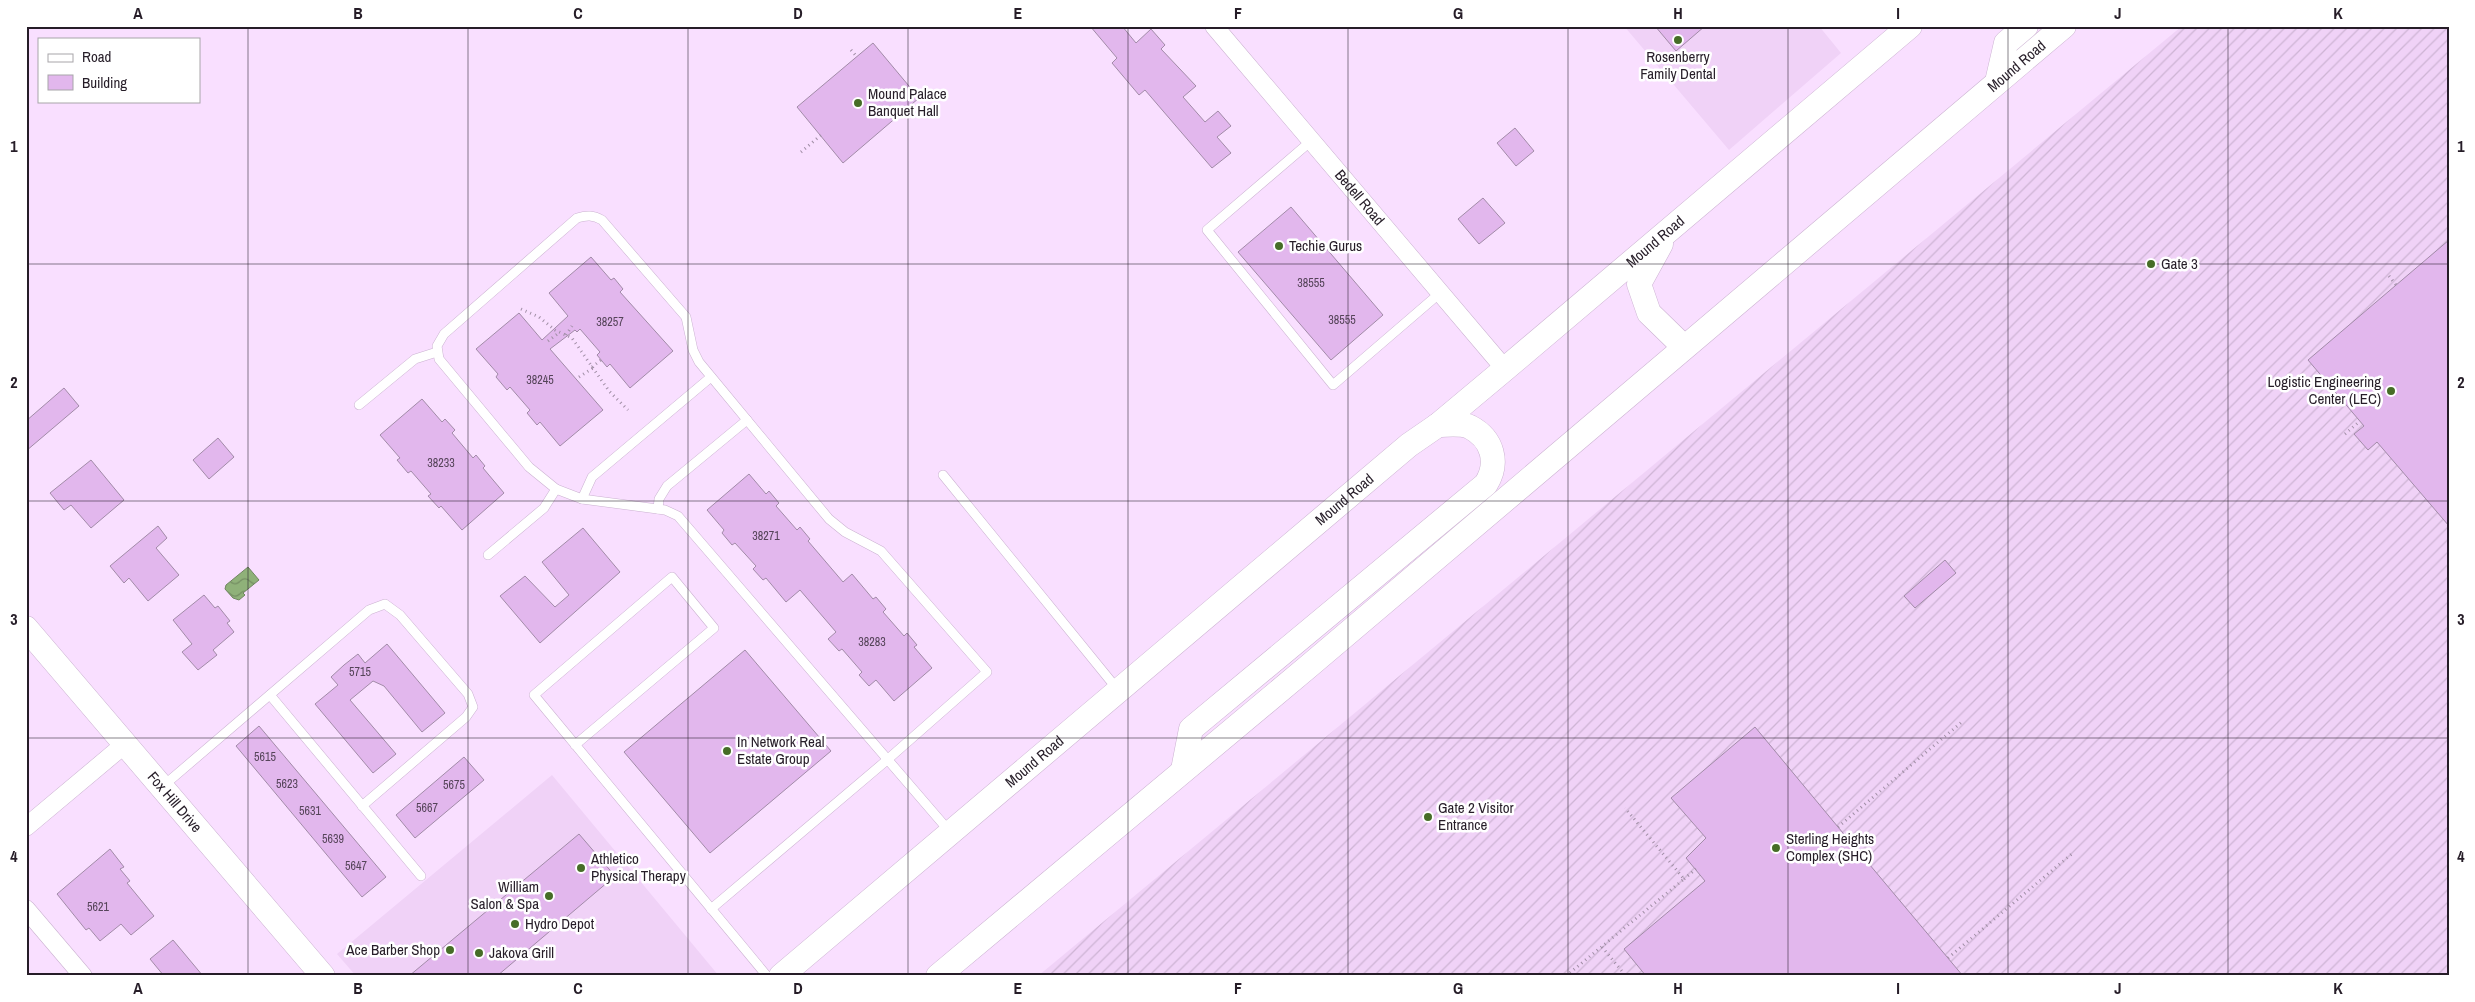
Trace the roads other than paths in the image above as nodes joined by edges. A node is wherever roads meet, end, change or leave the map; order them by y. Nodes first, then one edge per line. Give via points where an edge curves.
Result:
1 (1214, 26) edge
2 (1910, 26) edge
3 (2026, 26) edge
4 (2064, 26) edge
5 (1997, 82) junction
6 (1311, 141) junction
7 (1670, 229) junction
8 (1440, 293) junction
9 (1684, 347) junction
10 (437, 352) junction
11 (1505, 369) junction
12 (712, 377) junction
13 (359, 405) dead end
14 (747, 420) junction
15 (1438, 425) junction
16 (944, 475) dead end
17 (556, 489) junction
18 (582, 499) junction
19 (658, 509) junction
20 (488, 556) dead end
21 (26, 628) edge
22 (1119, 691) junction
23 (270, 694) junction
24 (125, 744) junction
25 (575, 745) junction
26 (888, 760) junction
27 (1183, 770) junction
28 (162, 787) junction
29 (362, 806) junction
30 (26, 827) edge
31 (950, 833) junction
32 (420, 876) dead end
33 (26, 909) edge
34 (711, 909) junction
35 (82, 976) edge
36 (323, 976) edge
37 (767, 976) edge
38 (781, 976) edge
39 (938, 976) edge

1 - 6 street, Bedell Road
2 - 7 main road, Mound Road
3 - 5 main road via 2006,43
4 - 5 main road, Mound Road
5 - 9 main road, Mound Road
6 - 8 street, Bedell Road
6 - 8 lane via 1207,230 1333,385
7 - 9 main road via 1639,284 1649,313
7 - 11 main road, Mound Road
8 - 11 street, Bedell Road
9 - 27 main road, Mound Road
10 - 12 lane via 444,334 577,218 589,215 602,220 686,317 695,356
10 - 13 lane via 416,359
10 - 17 lane via 443,365 529,467
11 - 15 main road, Mound Road
12 - 14 lane
12 - 18 lane via 592,476
14 - 19 lane via 667,486 659,499
14 - 26 lane via 829,519 845,532 881,551 987,672
15 - 22 main road, Mound Road via 1409,445
15 - 27 main road via 1469,427 1484,438 1492,450 1494,472 1486,484 1191,729
16 - 22 lane
17 - 18 lane
17 - 20 lane via 544,508
18 - 19 lane
19 - 26 lane via 678,516
21 - 24 main road, Fox Hill Drive
22 - 31 main road, Mound Road
23 - 28 lane
23 - 29 lane
23 - 29 lane via 369,610 384,604 400,615 468,694 472,707 466,717
24 - 28 main road, Fox Hill Drive
24 - 30 street
25 - 25 lane via 534,695 672,577 714,628
25 - 34 lane
26 - 31 lane
26 - 34 lane
27 - 39 main road, Mound Road
28 - 36 main road, Fox Hill Drive
29 - 32 lane
31 - 38 main road, Mound Road
33 - 35 street
34 - 37 lane

